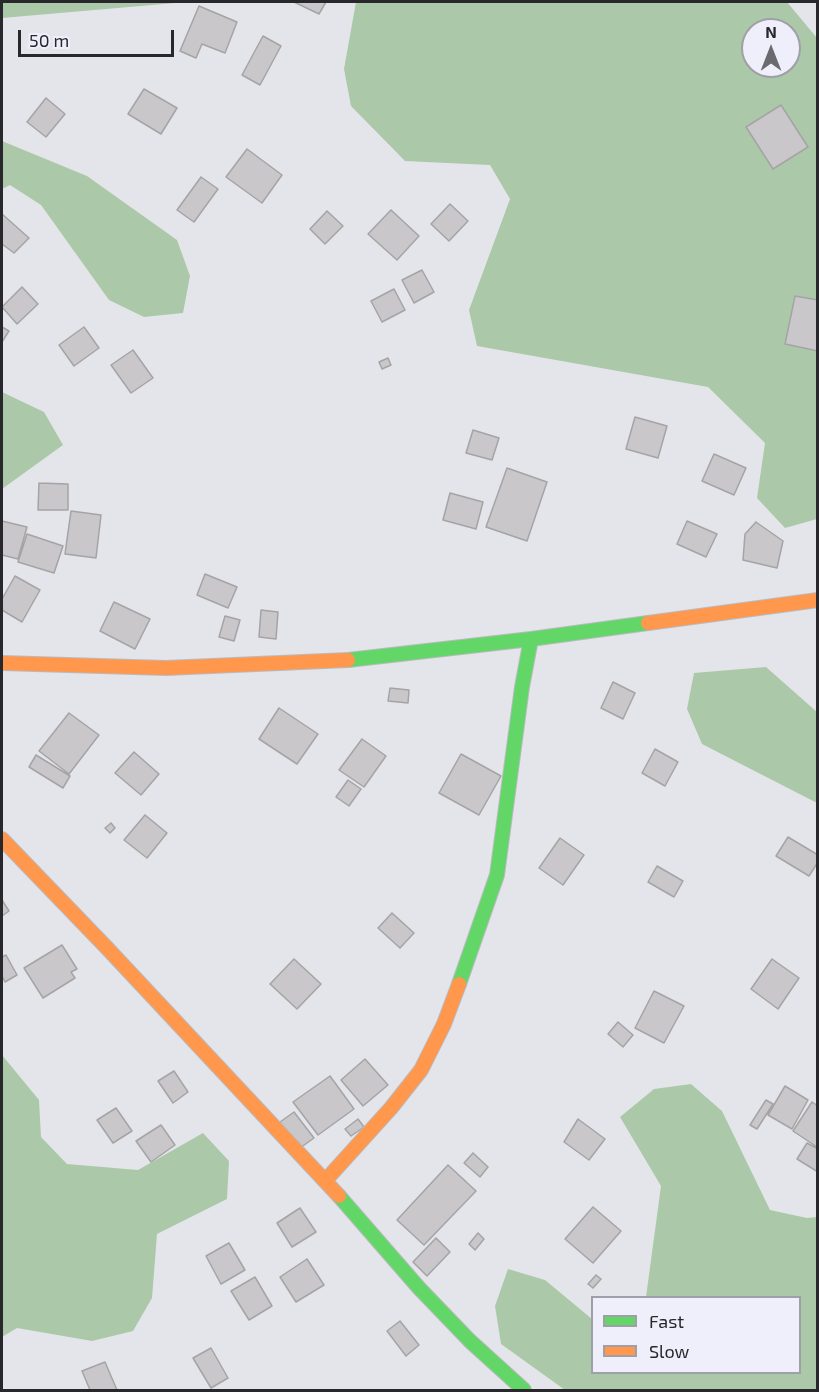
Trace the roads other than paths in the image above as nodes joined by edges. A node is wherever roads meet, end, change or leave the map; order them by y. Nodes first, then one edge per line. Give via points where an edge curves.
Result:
1 (818, 600) edge
2 (531, 639) junction
3 (2, 663) edge
4 (2, 839) edge
5 (326, 1181) junction
6 (524, 1390) edge

1 - 2 street
2 - 3 street via 326,662 254,666 166,668
2 - 5 street via 497,875 444,1024 421,1070
4 - 5 street
5 - 6 street via 419,1288

